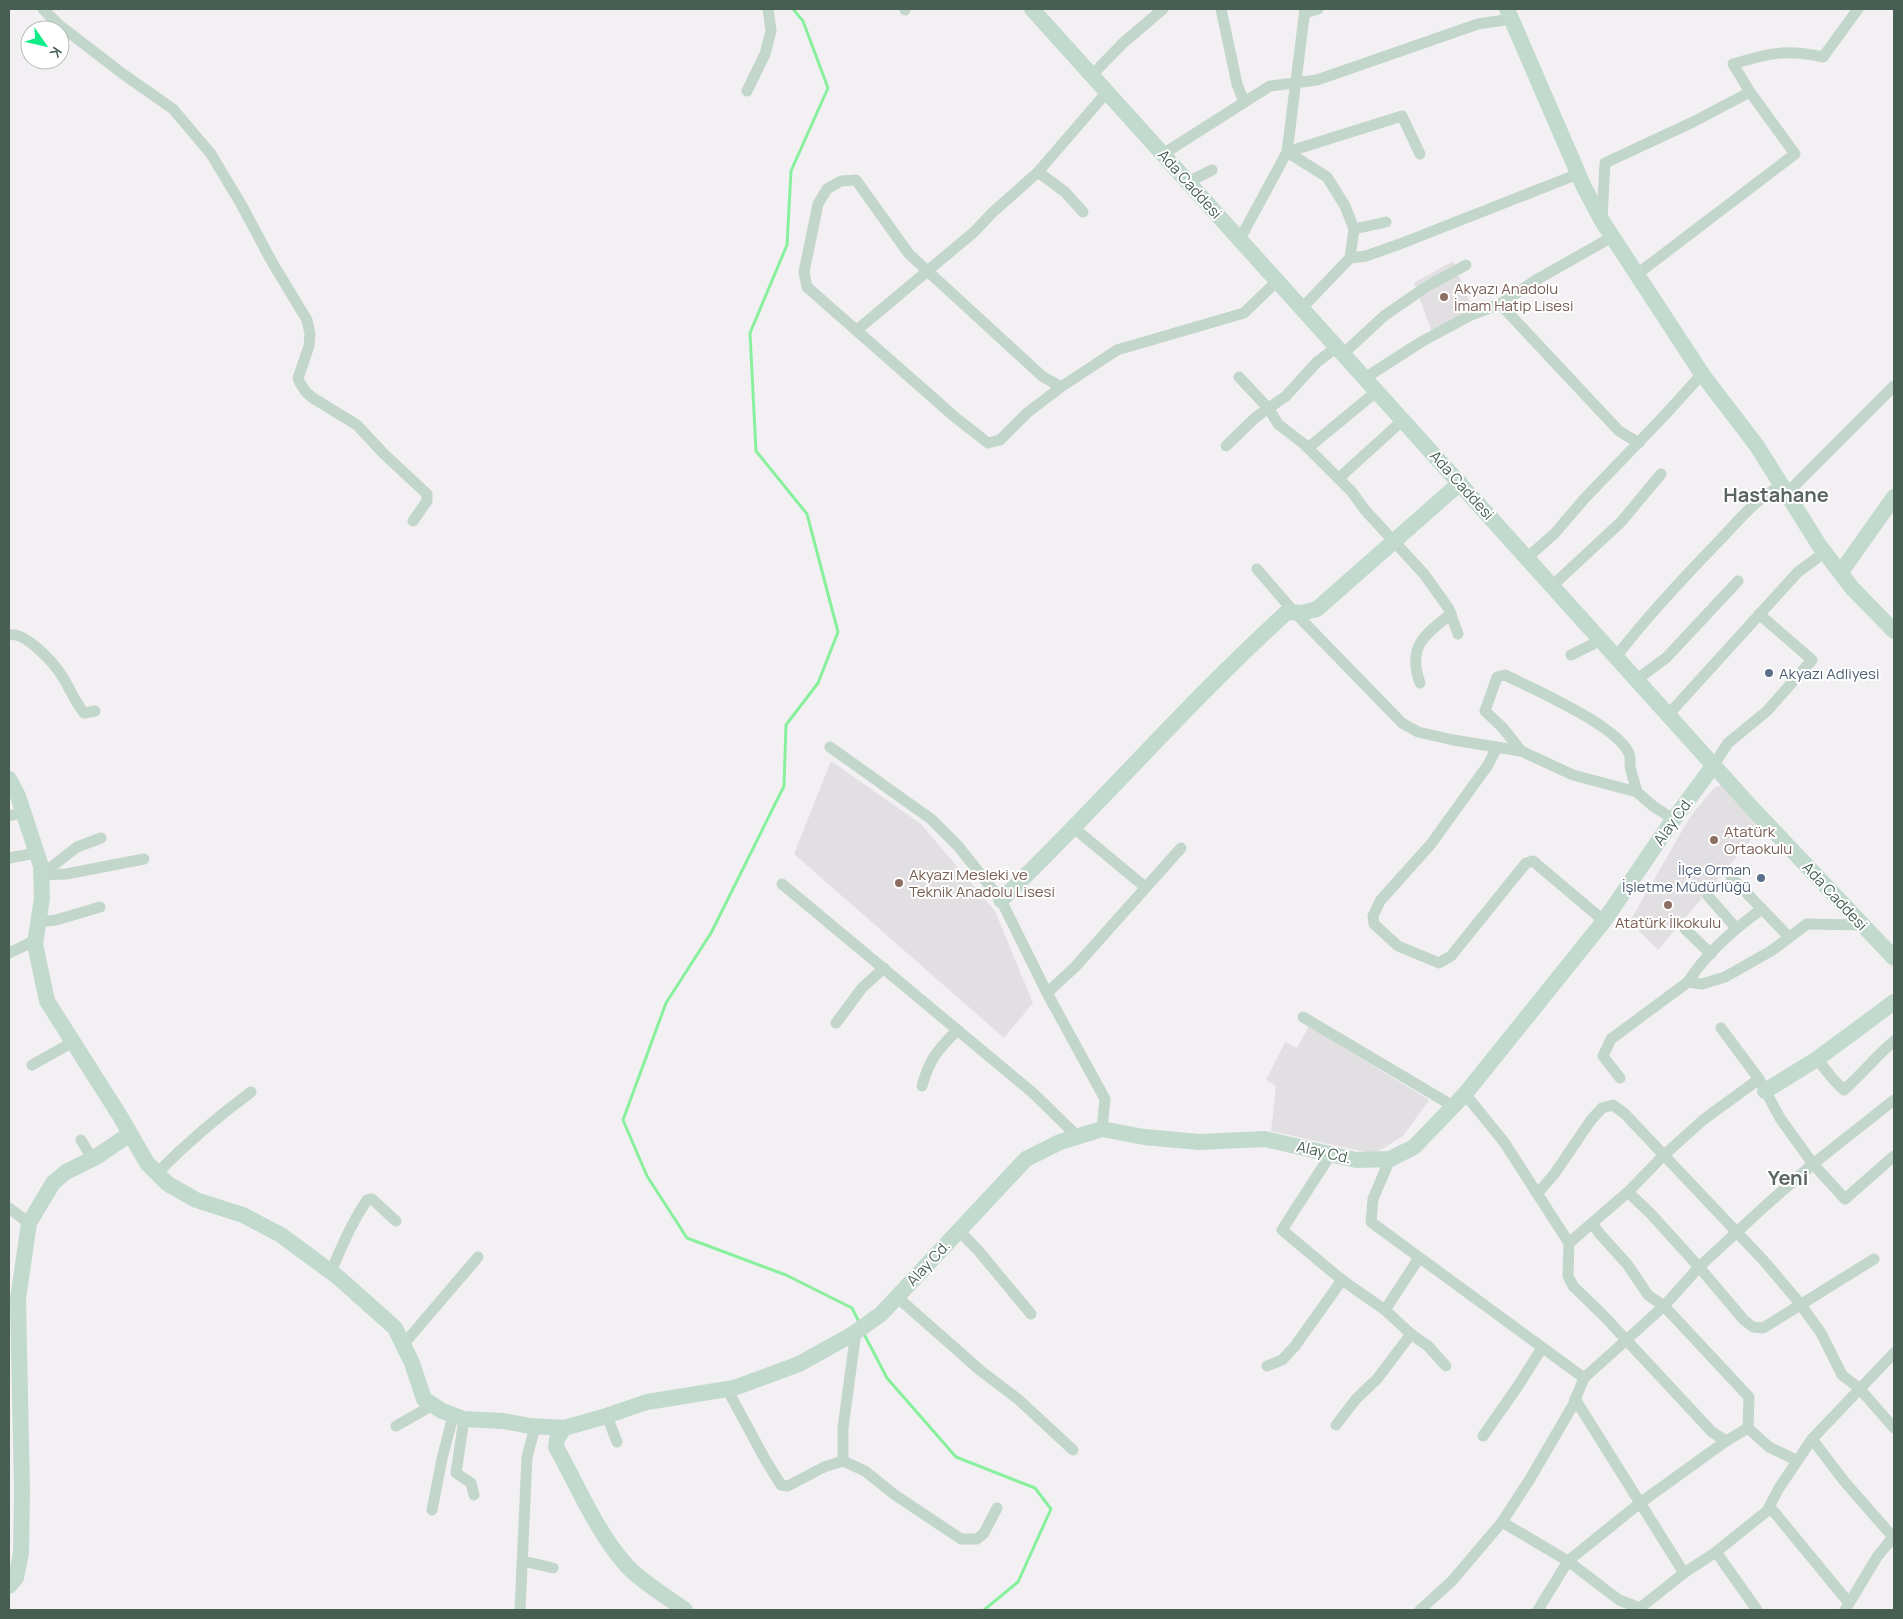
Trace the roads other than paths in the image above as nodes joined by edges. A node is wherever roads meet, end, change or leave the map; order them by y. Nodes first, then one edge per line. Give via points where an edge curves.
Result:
1 (43, 9) edge
2 (768, 9) edge
3 (1032, 9) edge
4 (1163, 9) edge
5 (1221, 9) edge
6 (1318, 9) edge
7 (1858, 9) edge
8 (1305, 11) edge
9 (1509, 14) edge
10 (1092, 75) junction
11 (1294, 83) junction
12 (747, 91) dead end
13 (1107, 92) junction
14 (1750, 92) junction
15 (1244, 102) junction
16 (1287, 152) junction
17 (1163, 154) junction
18 (1420, 154) dead end
19 (1212, 170) dead end
20 (1038, 172) junction
21 (1578, 174) junction
22 (1188, 182) junction
23 (1084, 212) dead end
24 (1602, 221) junction
25 (1386, 222) dead end
26 (1354, 230) junction
27 (1612, 237) junction
28 (1240, 240) junction
29 (1350, 258) junction
30 (1466, 265) dead end
31 (928, 271) junction
32 (1636, 275) junction
33 (1278, 281) junction
34 (1500, 304) junction
35 (1302, 308) junction
36 (857, 330) junction
37 (1340, 350) junction
38 (1702, 374) junction
39 (1239, 377) dead end
40 (1365, 378) junction
41 (1894, 386) edge
42 (1061, 387) junction
43 (1377, 391) junction
44 (1269, 409) junction
45 (1403, 420) junction
46 (1639, 443) junction
47 (1226, 446) dead end
48 (1308, 448) junction
49 (1661, 474) dead end
50 (1339, 478) junction
51 (1460, 483) junction
52 (1785, 489) junction
53 (1894, 497) edge
54 (413, 521) dead end
55 (1394, 542) junction
56 (1825, 552) junction
57 (1527, 558) junction
58 (1256, 569) dead end
59 (1842, 572) junction
60 (1738, 580) dead end
61 (1552, 586) junction
62 (1295, 613) junction
63 (1451, 614) junction
64 (1759, 614) junction
65 (1894, 631) edge
66 (1458, 634) dead end
67 (9, 635) edge
68 (1601, 640) junction
69 (1571, 655) dead end
70 (1616, 657) junction
71 (1636, 680) junction
72 (1420, 683) dead end
73 (96, 711) dead end
74 (1668, 715) junction
75 (830, 747) dead end
76 (1497, 747) junction
77 (1521, 751) junction
78 (1714, 765) junction
79 (9, 779) edge
80 (1637, 792) junction
81 (16, 814) edge
82 (1673, 819) junction
83 (1074, 828) junction
84 (101, 838) dead end
85 (1181, 848) dead end
86 (36, 853) junction
87 (9, 858) edge
88 (144, 859) dead end
89 (41, 875) junction
90 (1731, 878) dead end
91 (782, 884) dead end
92 (1145, 887) junction
93 (1708, 896) dead end
94 (1001, 900) junction
95 (100, 907) dead end
96 (1762, 909) junction
97 (1604, 921) junction
98 (38, 922) junction
99 (1863, 925) junction
100 (1736, 928) junction
101 (1686, 930) dead end
102 (1789, 937) junction
103 (36, 940) junction
104 (9, 953) edge
105 (1711, 954) junction
106 (1894, 958) edge
107 (884, 968) junction
108 (1688, 982) junction
109 (1047, 994) junction
110 (1894, 1002) edge
111 (1303, 1017) dead end
112 (836, 1023) dead end
113 (1721, 1028) dead end
114 (957, 1030) junction
115 (1894, 1041) edge
116 (73, 1042) junction
117 (1816, 1059) junction
118 (32, 1065) dead end
119 (1620, 1078) dead end
120 (1762, 1085) junction
121 (922, 1086) dead end
122 (251, 1092) dead end
123 (1459, 1100) junction
124 (1894, 1100) edge
125 (1102, 1129) junction
126 (130, 1134) junction
127 (1077, 1136) junction
128 (81, 1140) dead end
129 (1331, 1154) junction
130 (1663, 1156) junction
131 (1894, 1156) edge
132 (92, 1158) junction
133 (1390, 1159) junction
134 (1813, 1164) junction
135 (156, 1172) junction
136 (1628, 1192) junction
137 (1538, 1193) junction
138 (9, 1208) edge
139 (396, 1221) dead end
140 (29, 1223) junction
141 (1593, 1224) junction
142 (959, 1230) junction
143 (1736, 1232) junction
144 (1570, 1243) junction
145 (478, 1257) dead end
146 (1419, 1258) junction
147 (1874, 1259) dead end
148 (1699, 1268) junction
149 (331, 1272) junction
150 (1342, 1280) junction
151 (897, 1297) junction
152 (1800, 1305) junction
153 (1664, 1306) junction
154 (1384, 1310) junction
155 (1031, 1314) dead end
156 (854, 1333) junction
157 (1411, 1334) junction
158 (1626, 1340) junction
159 (403, 1345) junction
160 (1542, 1348) junction
161 (1894, 1353) edge
162 (1268, 1366) dead end
163 (1446, 1366) dead end
164 (1584, 1378) junction
165 (1859, 1388) junction
166 (727, 1389) junction
167 (1575, 1400) junction
168 (434, 1405) junction
169 (607, 1416) junction
170 (458, 1418) junction
171 (1336, 1424) dead end
172 (396, 1426) dead end
173 (535, 1427) junction
174 (564, 1428) junction
175 (1748, 1428) junction
176 (1894, 1428) edge
177 (1482, 1436) dead end
178 (1812, 1439) junction
179 (1726, 1441) junction
180 (617, 1442) dead end
181 (1073, 1450) dead end
182 (1796, 1460) junction
183 (843, 1461) junction
184 (474, 1495) dead end
185 (1640, 1503) junction
186 (1770, 1507) junction
187 (997, 1508) dead end
188 (432, 1510) dead end
189 (1502, 1522) junction
190 (1894, 1536) edge
191 (1716, 1552) junction
192 (522, 1561) junction
193 (1568, 1561) junction
194 (553, 1568) dead end
195 (1684, 1572) junction
196 (9, 1586) edge
197 (1847, 1606) edge
198 (1641, 1609) edge
199 (520, 1610) edge
200 (685, 1610) edge
201 (1420, 1610) edge
202 (1538, 1610) edge
203 (1758, 1610) edge

1 - 54 street via 58,24 173,109 211,154 307,320 309,346 298,378 300,384 313,398 357,425 427,494 427,501
2 - 12 street via 770,31 765,54
3 - 10 street, Ada Caddesi
4 - 10 street
5 - 15 street
6 - 8 street
7 - 14 street via 1823,57 1798,52 1765,54 1733,64
8 - 11 street
9 - 11 street via 1317,80
9 - 21 street
10 - 13 street, Ada Caddesi
11 - 15 street via 1270,86
11 - 16 street
13 - 17 street, Ada Caddesi
13 - 20 street
14 - 24 street via 1605,163
14 - 32 street via 1794,154
15 - 17 street
16 - 18 street via 1402,116
16 - 26 street via 1327,177 1345,206
16 - 28 street
17 - 22 street, Ada Caddesi
19 - 22 street
20 - 23 street via 1066,192
20 - 31 street
21 - 24 street
21 - 29 street via 1400,244
22 - 28 street, Ada Caddesi
24 - 27 street
25 - 26 street
26 - 29 street
27 - 32 street
27 - 34 street
28 - 33 street, Ada Caddesi
29 - 35 street
30 - 37 street via 1426,287
31 - 36 street
31 - 36 street via 909,254 856,180 841,181 828,189 818,204 804,272 807,287
31 - 42 street via 1042,376
32 - 38 street
33 - 35 street, Ada Caddesi
33 - 42 street via 1244,313 1117,350
34 - 40 street via 1471,315 1420,342
34 - 46 street via 1619,432
35 - 37 street, Ada Caddesi
36 - 42 street via 988,443 1000,440 1027,413
37 - 40 street, Ada Caddesi
37 - 44 street via 1317,362 1286,396
38 - 46 street
38 - 52 street
39 - 44 street
40 - 43 street, Ada Caddesi
41 - 52 street
43 - 45 street, Ada Caddesi
43 - 48 street
44 - 47 street
44 - 48 street via 1278,424
45 - 50 street
45 - 51 street, Ada Caddesi
46 - 57 street via 1555,533
48 - 50 street
49 - 61 street via 1621,522
50 - 55 street
51 - 55 street
51 - 57 street, Ada Caddesi
52 - 56 street
52 - 70 street via 1768,492 1742,517
53 - 59 street
55 - 62 street via 1317,609
55 - 63 street via 1424,574
56 - 59 street
56 - 64 street via 1798,572
57 - 61 street, Ada Caddesi
58 - 62 street
59 - 65 street via 1852,588
60 - 71 street via 1666,658
61 - 68 street, Ada Caddesi
62 - 76 street via 1402,723 1418,732
62 - 83 street via 1287,612 1250,646
63 - 66 street
63 - 72 street via 1419,644 1414,657
64 - 74 street
64 - 78 street via 1812,660 1766,711 1728,743
67 - 73 street via 26,639 46,657 62,676 84,713
68 - 69 street
68 - 70 street, Ada Caddesi
70 - 71 street, Ada Caddesi
71 - 74 street, Ada Caddesi
74 - 78 street, Ada Caddesi
75 - 94 street via 931,819 958,846
76 - 77 street
76 - 97 street via 1488,765 1431,844 1380,901 1373,916 1374,924 1398,946 1439,963 1451,956 1526,863 1533,861
77 - 80 street via 1573,775
77 - 80 street via 1485,711 1497,677 1505,675 1565,704 1612,734 1630,754
78 - 82 street, Alay Cd.
78 - 99 street, Ada Caddesi
79 - 81 street via 18,796
80 - 82 street
81 - 86 street
82 - 97 street, Alay Cd.
83 - 92 street
83 - 94 street
84 - 89 street via 77,847
85 - 92 street
86 - 87 street
86 - 89 street
88 - 89 street via 66,874
89 - 98 street
90 - 96 street
91 - 107 street
92 - 109 street
93 - 100 street
94 - 109 street
95 - 98 street
96 - 100 street
96 - 102 street
97 - 123 street, Alay Cd.
98 - 103 street
99 - 102 street via 1807,924
99 - 106 street, Ada Caddesi
100 - 105 street
101 - 105 street
102 - 108 street via 1725,977 1702,984
103 - 104 street
103 - 116 street via 47,1001
105 - 108 street
107 - 112 street via 862,988
107 - 114 street
108 - 119 street via 1611,1040 1603,1056
109 - 125 street via 1105,1099
110 - 117 street
111 - 123 street
113 - 120 street
114 - 121 street via 928,1065
114 - 127 street via 1033,1093
115 - 117 street via 1844,1090
116 - 118 street
116 - 126 street
117 - 120 street
120 - 130 street via 1703,1120
120 - 134 street via 1780,1118
122 - 135 street via 217,1117
123 - 133 street, Alay Cd. via 1414,1147
123 - 137 street via 1504,1142
124 - 134 street
125 - 127 street, Alay Cd.
125 - 129 street, Alay Cd. via 1199,1142 1265,1139
126 - 132 street
126 - 135 street
127 - 142 street, Alay Cd. via 1026,1159
128 - 132 street
129 - 133 street, Alay Cd. via 1356,1160
129 - 150 street via 1282,1230
130 - 136 street
130 - 137 street via 1625,1114 1613,1105 1602,1108
130 - 143 street
131 - 134 street via 1845,1200
132 - 140 street via 53,1183
133 - 146 street via 1373,1198 1371,1222
134 - 143 street
135 - 149 street via 168,1184 196,1200 243,1216 281,1235
136 - 141 street
136 - 148 street
137 - 144 street
138 - 140 street
139 - 149 street via 372,1199 367,1200 342,1243
140 - 196 street via 18,1299 21,1554 16,1578
141 - 144 street
141 - 153 street via 1648,1295
142 - 151 street, Alay Cd.
142 - 155 street
143 - 148 street
143 - 152 street
144 - 158 street via 1568,1276 1573,1286
145 - 159 street
146 - 154 street
146 - 160 street
147 - 152 street
148 - 152 street via 1753,1327 1763,1328
148 - 153 street
149 - 159 street via 395,1328
150 - 154 street
150 - 162 street via 1295,1346 1282,1360
151 - 156 street, Alay Cd. via 881,1314
151 - 181 street
152 - 165 street via 1821,1333 1842,1375
153 - 158 street
153 - 175 street via 1749,1397
154 - 157 street
156 - 166 street, Alay Cd. via 799,1364
156 - 183 street via 843,1428
157 - 163 street via 1428,1346
157 - 171 street via 1377,1379
158 - 164 street
158 - 179 street via 1712,1432
159 - 168 street via 424,1399
160 - 164 street
160 - 177 street
161 - 165 street
164 - 167 street
165 - 176 street
165 - 178 street
166 - 169 street, Alay Cd. via 647,1402
166 - 183 street via 781,1484 788,1486
167 - 185 street
167 - 189 street
168 - 170 street
168 - 172 street
169 - 174 street, Alay Cd.
169 - 180 street
170 - 173 street, Alay Cd.
170 - 184 street via 456,1473 471,1483
170 - 188 street via 442,1459
173 - 174 street, Alay Cd.
173 - 192 street via 527,1457
174 - 200 street via 556,1447 614,1548 627,1566
175 - 179 street
175 - 182 street via 1768,1447
178 - 182 street
178 - 190 street via 1875,1519
179 - 185 street
182 - 186 street
183 - 187 street via 865,1471 961,1539 976,1539 984,1533
185 - 193 street
185 - 195 street
186 - 191 street
186 - 197 street
189 - 193 street
189 - 201 street via 1452,1581
190 - 197 street
191 - 195 street
191 - 203 street
192 - 194 street
192 - 199 street
193 - 198 street via 1619,1600
193 - 202 street
195 - 198 street

